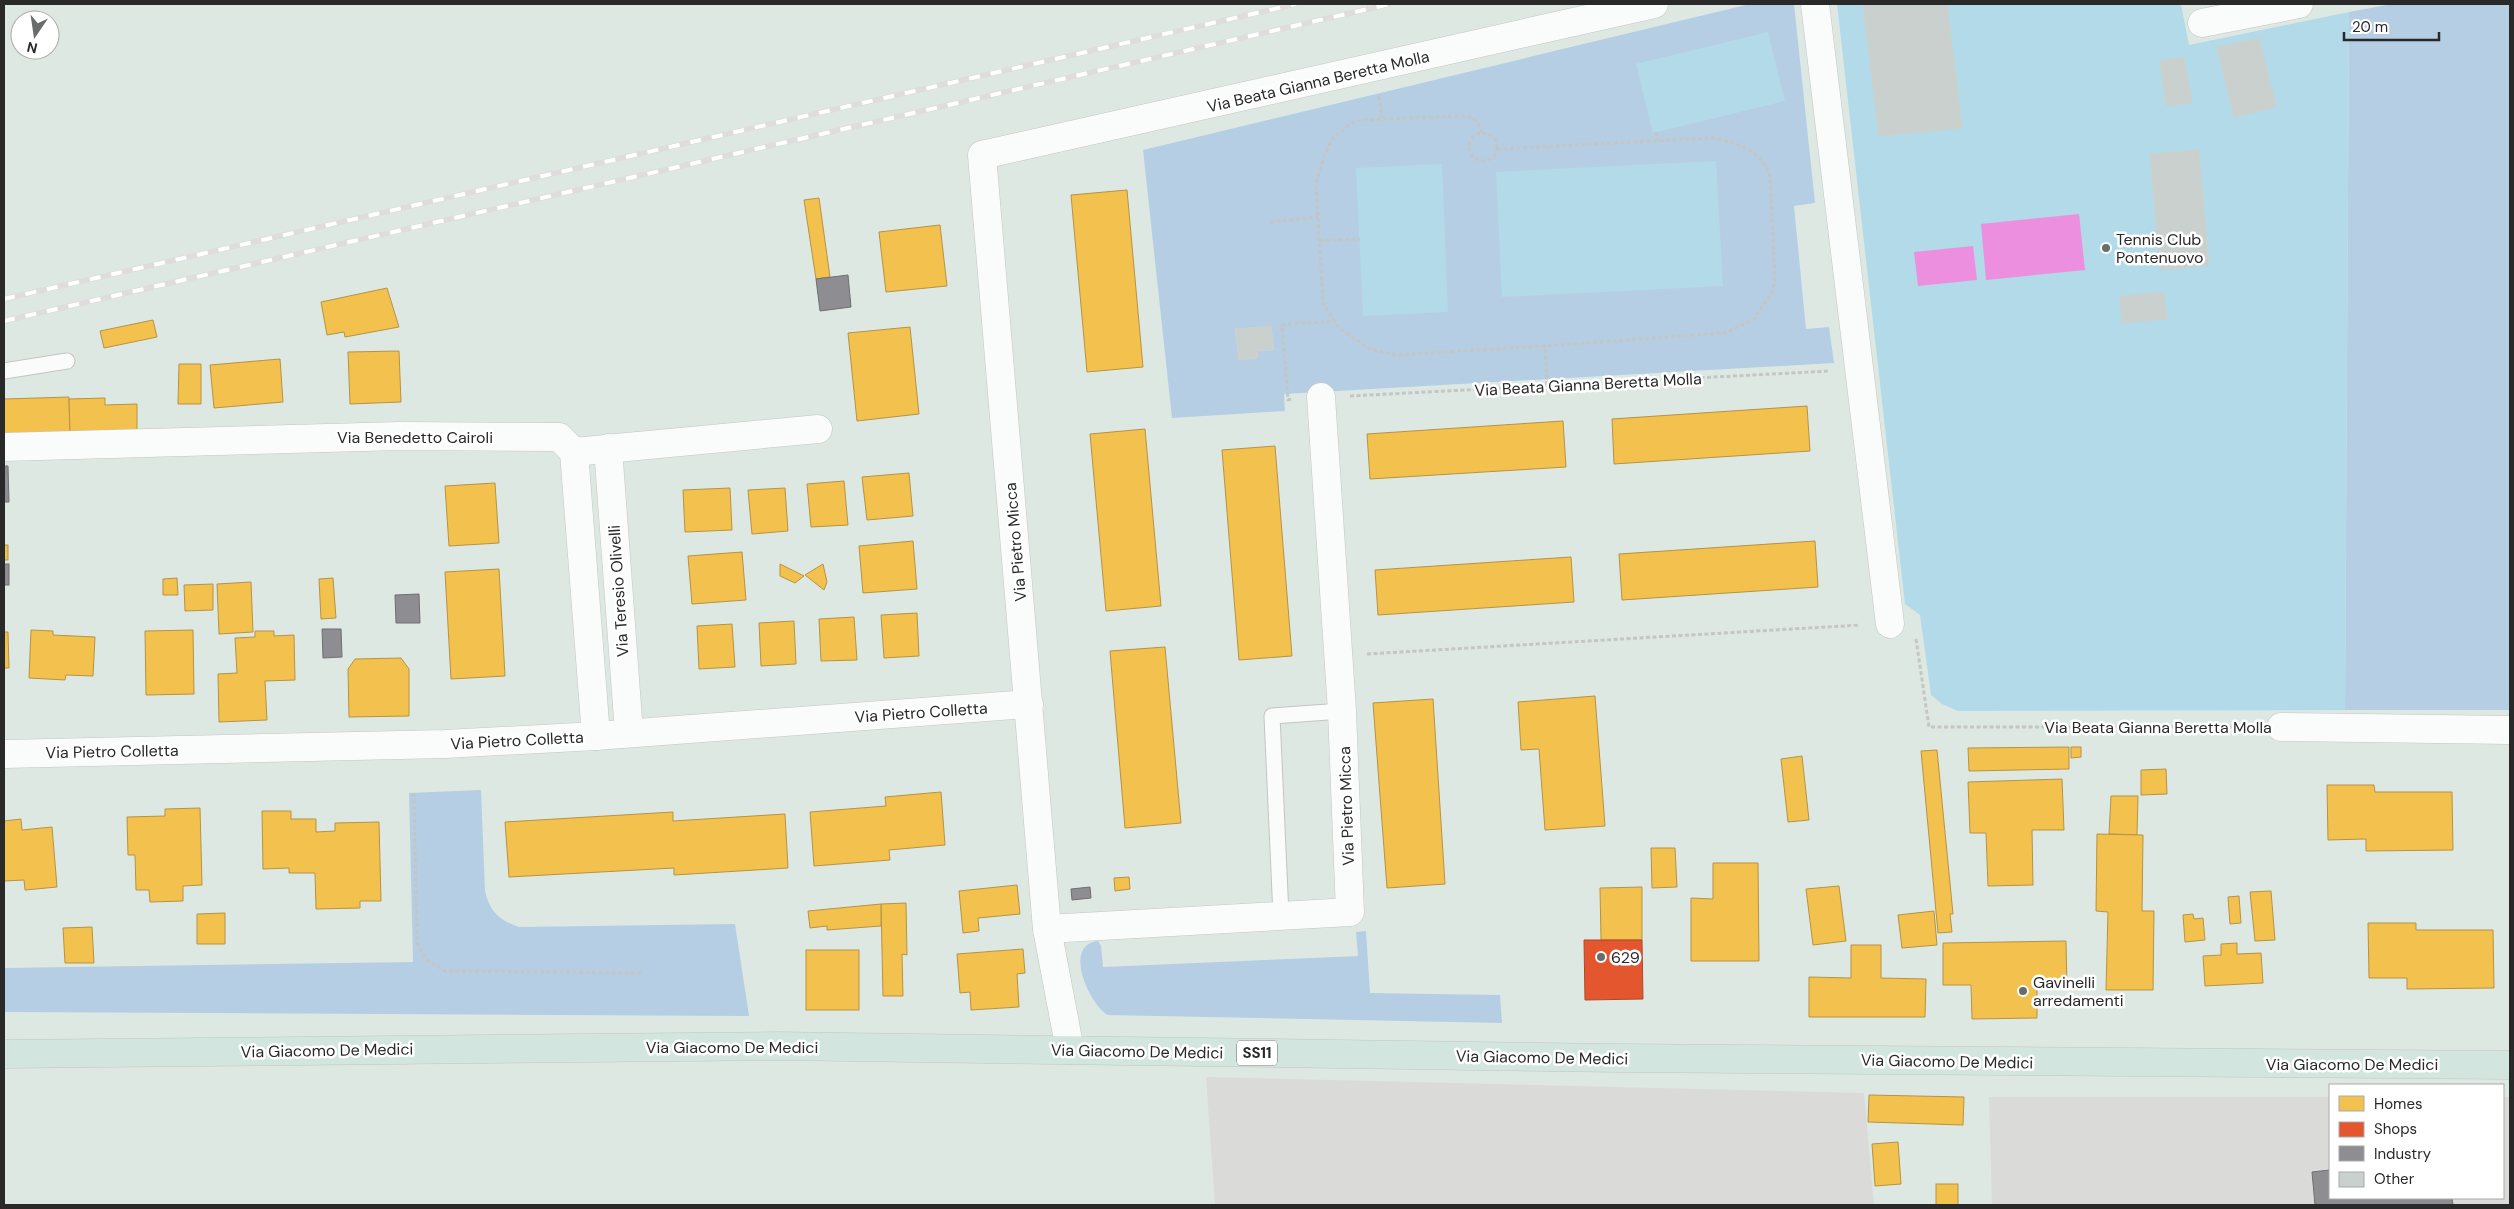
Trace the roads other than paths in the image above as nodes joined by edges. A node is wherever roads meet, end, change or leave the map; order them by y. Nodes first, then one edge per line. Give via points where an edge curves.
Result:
1 (1654, 4) edge
2 (1815, 4) edge
3 (2298, 4) edge
4 (2202, 23) dead end
5 (982, 155) joint
6 (66, 361) dead end
7 (4, 371) edge
8 (1321, 397) road end
9 (818, 428) dead end
10 (4, 447) edge
11 (608, 448) junction
12 (574, 452) junction
13 (1890, 624) road end
14 (1029, 704) junction
15 (1342, 711) junction
16 (2281, 727) road end
17 (2510, 730) edge
18 (629, 733) junction
19 (596, 736) junction
20 (4, 754) edge
21 (1281, 916) junction
22 (1047, 929) junction
23 (1070, 1050) junction
24 (4, 1054) edge
25 (2510, 1064) edge

1 - 5 street, Via Beata Gianna Beretta Molla
2 - 13 street
3 - 4 street
5 - 14 street, Via Pietro Micca
6 - 7 lane
8 - 15 street, Via Pietro Micca
9 - 11 street
10 - 12 street, Via Benedetto Cairoli via 400,436 559,437
11 - 12 street
11 - 18 street, Via Teresio Olivelli
12 - 19 street, Via Teresio Olivelli
14 - 18 street, Via Pietro Colletta
14 - 22 street, Via Pietro Micca
15 - 21 street, Via Pietro Micca via 1350,912
15 - 21 lane via 1272,716
16 - 17 street, Via Beata Gianna Beretta Molla
18 - 19 street, Via Pietro Colletta
19 - 20 street, Via Pietro Colletta via 445,744
21 - 22 street, Via Pietro Micca
22 - 23 street, Via Pietro Micca
23 - 24 main road, Via Giacomo De Medici / SS11 via 767,1046
23 - 25 main road, Via Giacomo De Medici / SS11

